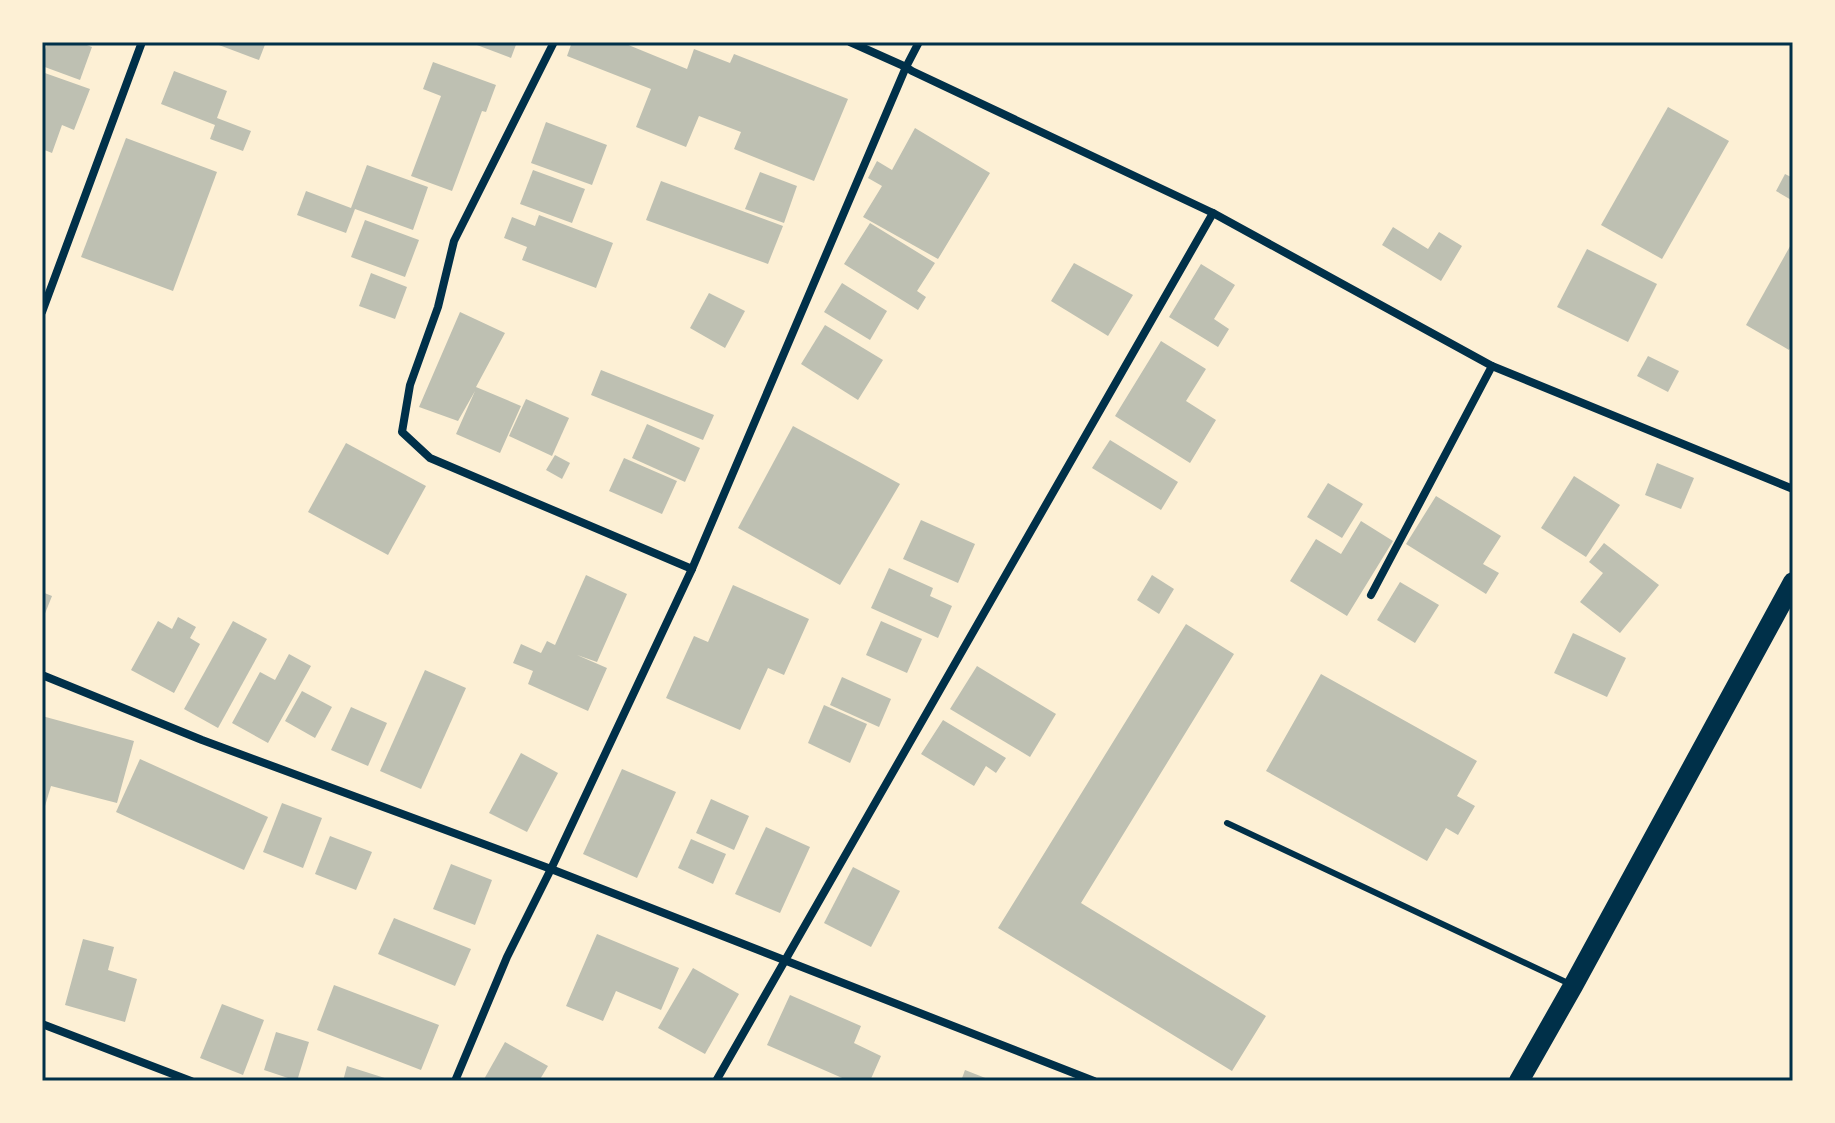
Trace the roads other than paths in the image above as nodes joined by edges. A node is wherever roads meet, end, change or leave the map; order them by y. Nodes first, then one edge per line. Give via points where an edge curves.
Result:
1 (142, 42) edge
2 (554, 42) edge
3 (850, 42) edge
4 (919, 42) edge
5 (906, 67) junction
6 (1213, 213) junction
7 (42, 312) edge
8 (1492, 366) junction
9 (1793, 489) edge
10 (692, 569) junction
11 (1793, 582) edge
12 (1371, 595) dead end
13 (42, 675) edge
14 (1227, 823) dead end
15 (551, 869) junction
16 (783, 960) junction
17 (1573, 986) junction
18 (42, 1024) edge
19 (1090, 1080) edge
20 (191, 1081) edge
21 (455, 1081) edge
22 (716, 1081) edge
23 (1519, 1081) edge

1 - 7 street
2 - 10 street via 454,241 410,385 402,432 430,458
3 - 5 street
4 - 5 street
5 - 6 street
5 - 10 street
6 - 8 street
6 - 16 street
8 - 9 street
8 - 12 street
10 - 15 street
11 - 17 main road
13 - 15 street
14 - 17 lane
15 - 16 street
15 - 21 street
16 - 19 street
16 - 22 street
17 - 23 main road
18 - 20 street

